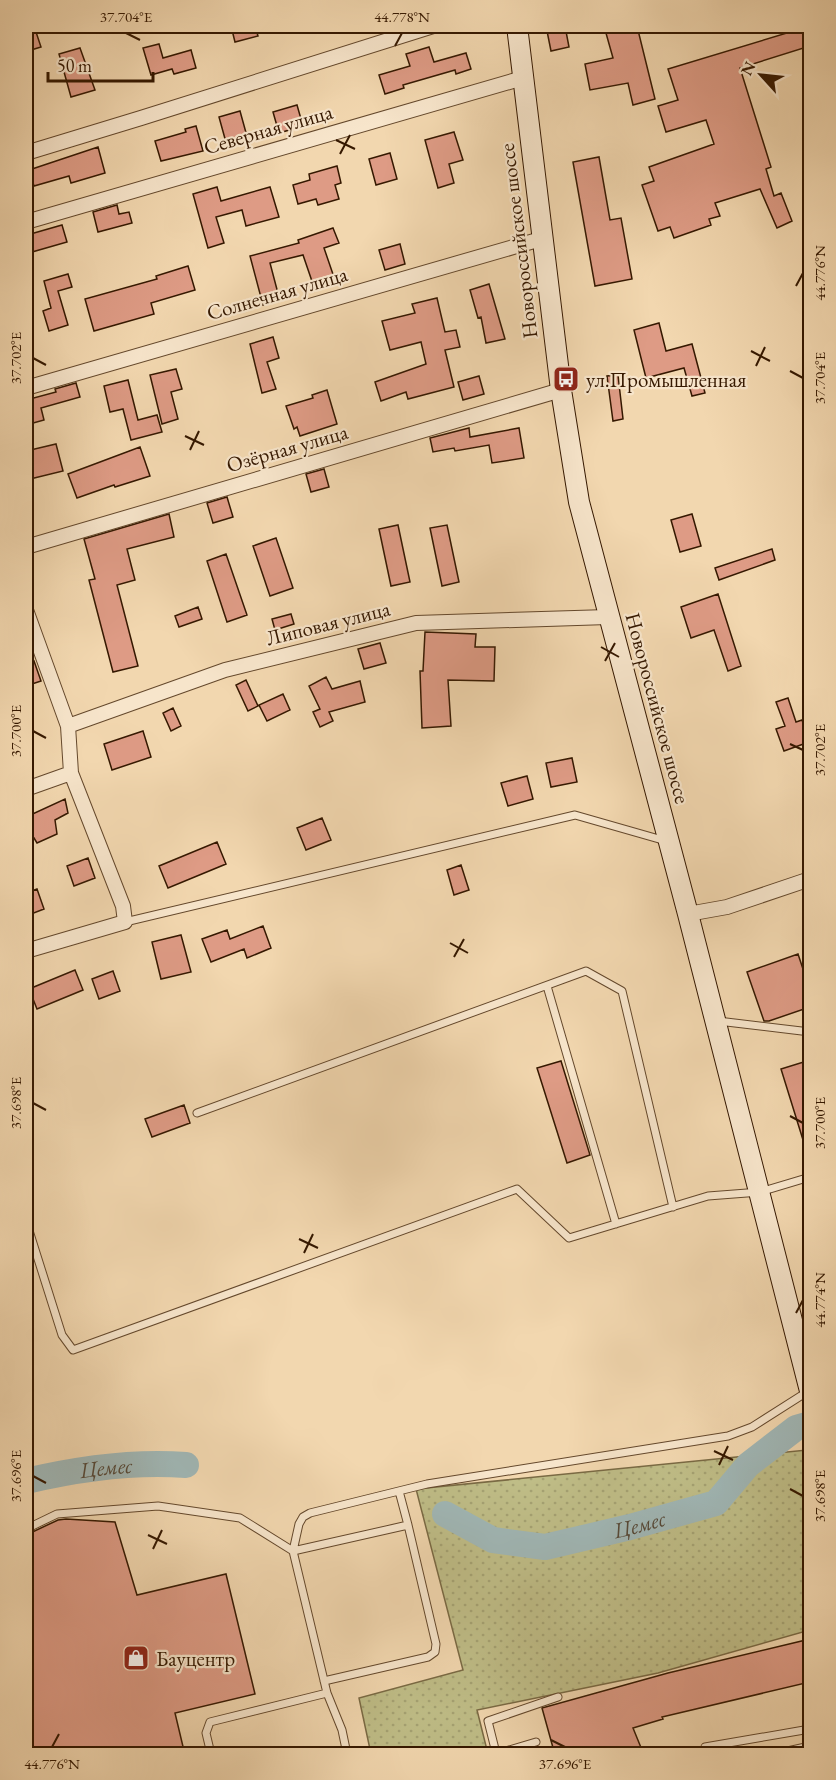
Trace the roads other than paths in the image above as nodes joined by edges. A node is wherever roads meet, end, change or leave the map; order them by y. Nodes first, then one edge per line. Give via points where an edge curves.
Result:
1 (433, 26) edge
2 (517, 26) edge
3 (523, 78) junction
4 (26, 153) edge
5 (26, 222) edge
6 (541, 239) junction
7 (26, 388) edge
8 (561, 390) junction
9 (26, 547) edge
10 (26, 610) edge
11 (608, 616) junction
12 (29, 634) edge
13 (68, 726) junction
14 (71, 773) junction
15 (26, 789) edge
16 (669, 842) junction
17 (810, 879) edge
18 (688, 914) junction
19 (125, 922) junction
20 (26, 951) edge
21 (547, 986) junction
22 (716, 1020) junction
23 (810, 1032) edge
24 (197, 1113) dead end
25 (810, 1177) edge
26 (760, 1192) junction
27 (673, 1207) junction
28 (26, 1221) edge
29 (616, 1224) junction
30 (809, 1383) edge
31 (399, 1491) junction
32 (408, 1525) junction
33 (26, 1529) edge
34 (293, 1551) junction
35 (324, 1681) junction
36 (327, 1693) junction
37 (558, 1698) dead end
38 (810, 1729) edge
39 (536, 1742) dead end
40 (810, 1746) edge
41 (705, 1747) dead end
42 (496, 1754) edge
43 (211, 1755) edge
44 (347, 1755) edge
45 (774, 1755) edge

1 - 4 street
2 - 3 main road, Новороссийское шоссе
3 - 5 street, Северная улица
3 - 6 main road, Новороссийское шоссе
6 - 7 street, Солнечная улица
6 - 8 main road, Новороссийское шоссе
8 - 9 street, Озёрная улица
8 - 11 main road, Новороссийское шоссе via 579,502
10 - 12 street
11 - 13 street, Липовая улица via 416,623 225,670
11 - 16 main road, Новороссийское шоссе
12 - 13 street
13 - 14 street
14 - 15 street
14 - 19 street via 123,906
16 - 18 main road, Новороссийское шоссе
16 - 19 lane via 575,815
17 - 18 street via 727,907
18 - 22 main road, Новороссийское шоссе
19 - 20 street
21 - 24 lane
21 - 27 lane via 586,970 622,991
21 - 29 lane
22 - 23 lane
22 - 26 main road, Новороссийское шоссе
25 - 26 lane
26 - 27 lane via 708,1196
26 - 30 main road, Новороссийское шоссе
27 - 29 lane
28 - 29 lane via 62,1335 73,1350 517,1189 569,1238
30 - 31 lane via 752,1427 728,1436
31 - 32 lane
31 - 34 lane via 306,1515 299,1524
32 - 34 lane
32 - 35 lane via 435,1652 428,1657
33 - 34 lane via 57,1514 157,1506 240,1518
34 - 35 lane
35 - 36 lane
36 - 43 lane via 210,1722 206,1733
36 - 44 lane
37 - 42 lane via 488,1721
38 - 41 lane
39 - 42 lane
40 - 45 lane

